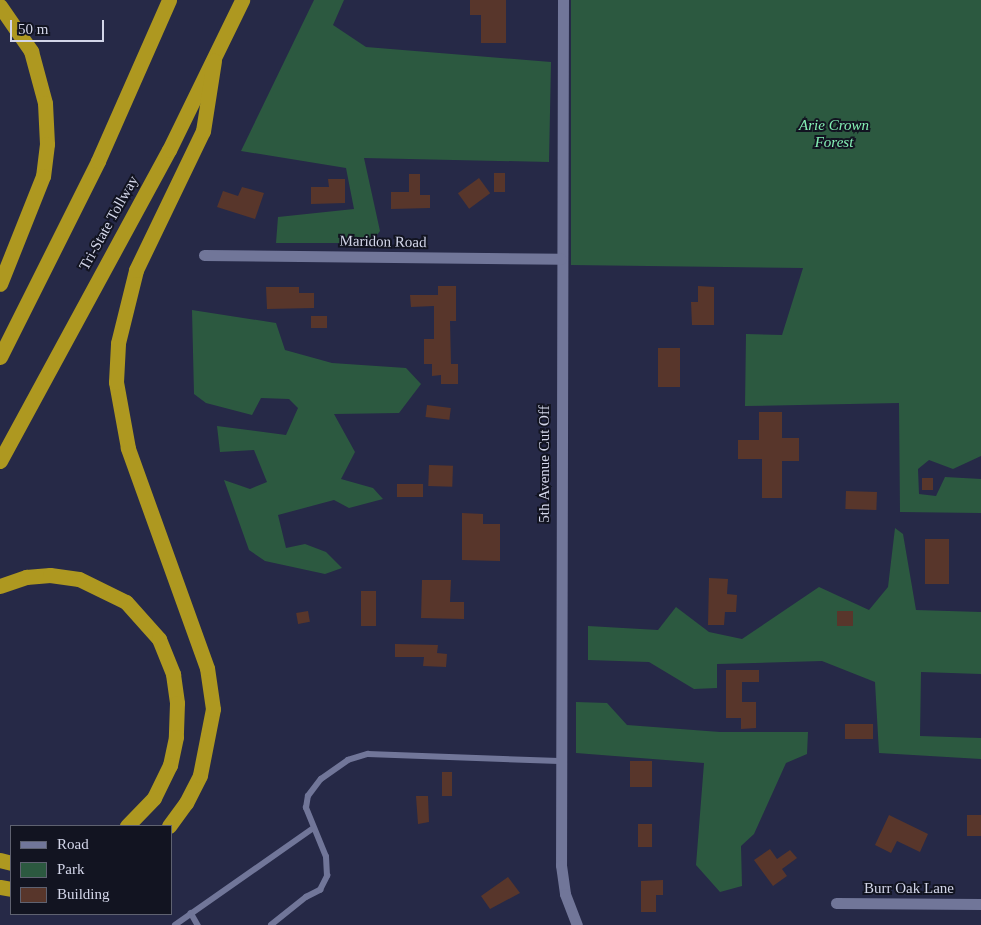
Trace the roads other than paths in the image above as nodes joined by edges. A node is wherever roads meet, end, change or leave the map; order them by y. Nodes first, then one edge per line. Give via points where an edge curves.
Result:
1 (169, 0) edge
2 (242, 0) edge
3 (563, 0) edge
4 (0, 6) edge
5 (214, 61) junction
6 (204, 256) dead end
7 (561, 259) junction
8 (0, 284) edge
9 (0, 356) edge
10 (0, 461) edge
11 (0, 586) edge
12 (559, 761) junction
13 (128, 825) edge
14 (170, 825) edge
15 (312, 829) junction
16 (836, 904) dead end
17 (981, 904) edge
18 (191, 913) junction
19 (174, 925) edge
20 (198, 925) edge
21 (271, 925) edge
22 (577, 925) edge

1 - 9 highway via 98,161
2 - 5 highway, Tri-State Tollway
3 - 7 street, 5th Avenue Cut Off
4 - 8 highway via 31,51 45,104 47,144 43,176
5 - 10 highway, Tri-State Tollway
5 - 14 highway via 203,131 136,270 126,300 116,382 128,448 207,668 213,709 200,775 186,803
6 - 7 street, Maridon Road
7 - 12 street, 5th Avenue Cut Off
11 - 13 highway via 26,577 79,579 126,602 159,639 173,674 177,703 176,737 170,765 154,798
12 - 15 lane via 368,754 343,763 321,779 308,796 306,808
12 - 22 street, 5th Avenue Cut Off via 564,894
15 - 18 lane
15 - 21 lane via 326,857 327,876 320,890
16 - 17 street, Burr Oak Lane
18 - 19 lane
18 - 20 lane

